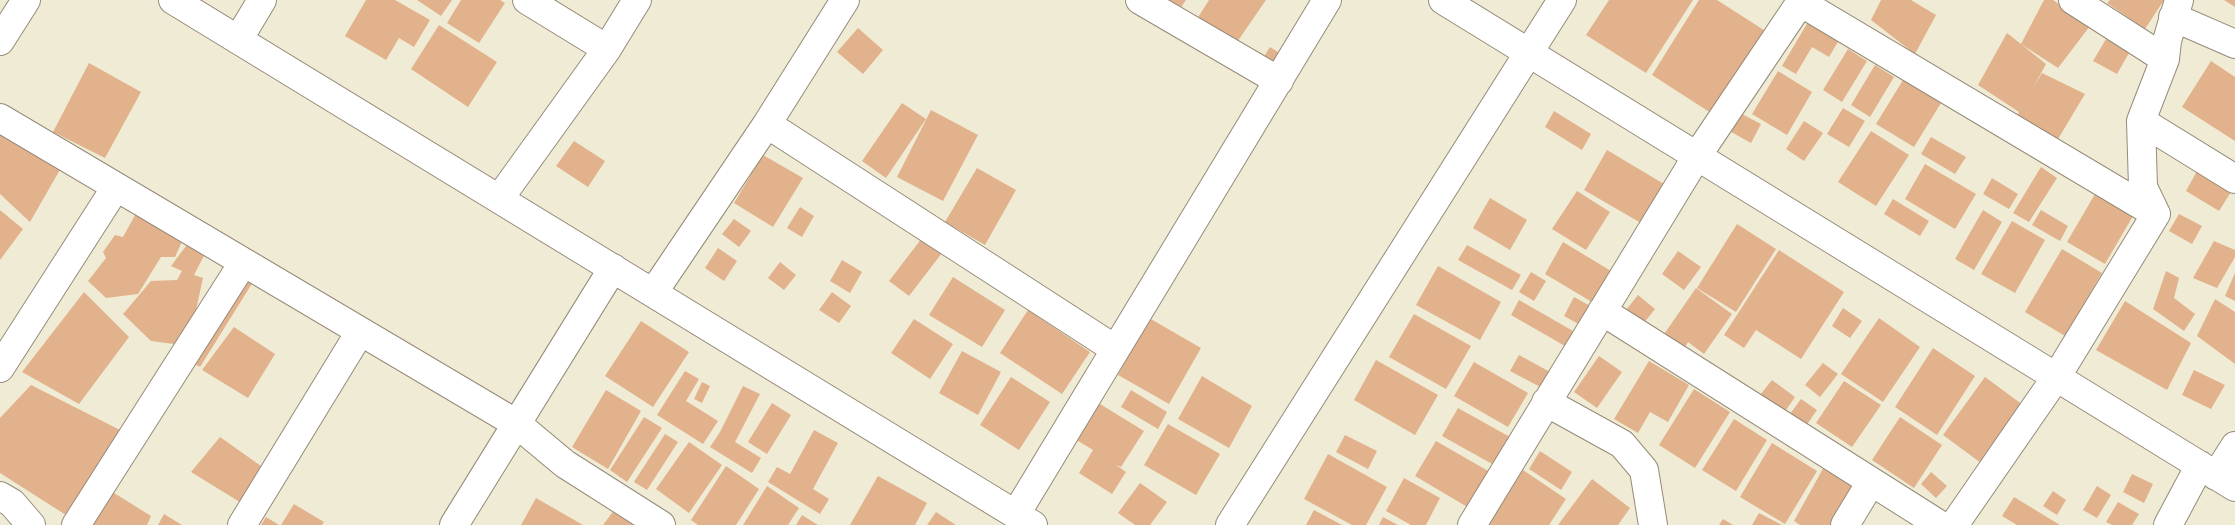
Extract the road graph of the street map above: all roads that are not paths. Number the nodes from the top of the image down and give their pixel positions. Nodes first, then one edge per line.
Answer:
1 (26, 0) edge
2 (173, 0) edge
3 (262, 0) edge
4 (527, 0) edge
5 (637, 0) edge
6 (845, 0) edge
7 (1140, 0) edge
8 (1327, 0) edge
9 (1443, 0) edge
10 (1562, 0) edge
11 (2073, 0) edge
12 (1801, 1) edge
13 (2176, 8) edge
14 (238, 40) junction
15 (0, 41) edge
16 (2235, 44) edge
17 (607, 49) junction
18 (1529, 52) junction
19 (2165, 59) junction
20 (1279, 81) junction
21 (0, 118) edge
22 (2141, 121) junction
23 (767, 124) junction
24 (1697, 156) junction
25 (2235, 179) edge
26 (116, 187) junction
27 (499, 199) junction
28 (2156, 214) junction
29 (243, 263) junction
30 (613, 268) junction
31 (653, 293) junction
32 (1602, 311) junction
33 (360, 332) junction
34 (1116, 349) junction
35 (0, 368) edge
36 (2057, 376) junction
37 (1546, 402) junction
38 (517, 424) junction
39 (2235, 446) edge
40 (2217, 476) edge
41 (1871, 482) junction
42 (0, 496) edge
43 (1024, 520) edge
44 (31, 525) edge
45 (76, 525) edge
46 (242, 525) edge
47 (454, 525) edge
48 (661, 525) edge
49 (1230, 525) edge
50 (1472, 525) edge
51 (1654, 525) edge
52 (1845, 525) edge
53 (1940, 525) edge
54 (1954, 525) edge
55 (2168, 525) edge

1 - 15 street
2 - 14 street
3 - 14 street
4 - 17 street
5 - 17 street
6 - 23 street
7 - 20 street
8 - 20 street
9 - 18 street
10 - 18 street
11 - 19 street
12 - 24 street
12 - 28 street
13 - 16 street
13 - 19 street
14 - 27 street
17 - 27 street
18 - 24 street
18 - 49 street
19 - 22 street
20 - 34 street
21 - 26 street
22 - 25 street
22 - 28 street
23 - 31 street
23 - 34 street
24 - 32 street
24 - 36 street
26 - 29 street
26 - 35 street
27 - 30 street
28 - 36 street
29 - 33 street
29 - 45 street
30 - 31 street
30 - 38 street
31 - 43 street
32 - 37 street
32 - 41 street
33 - 38 street
33 - 46 street
34 - 43 street
36 - 40 street
36 - 54 street
37 - 50 street
37 - 51 street
38 - 47 street
38 - 48 street
39 - 40 street
40 - 55 street
41 - 52 street
41 - 53 street
42 - 44 street

